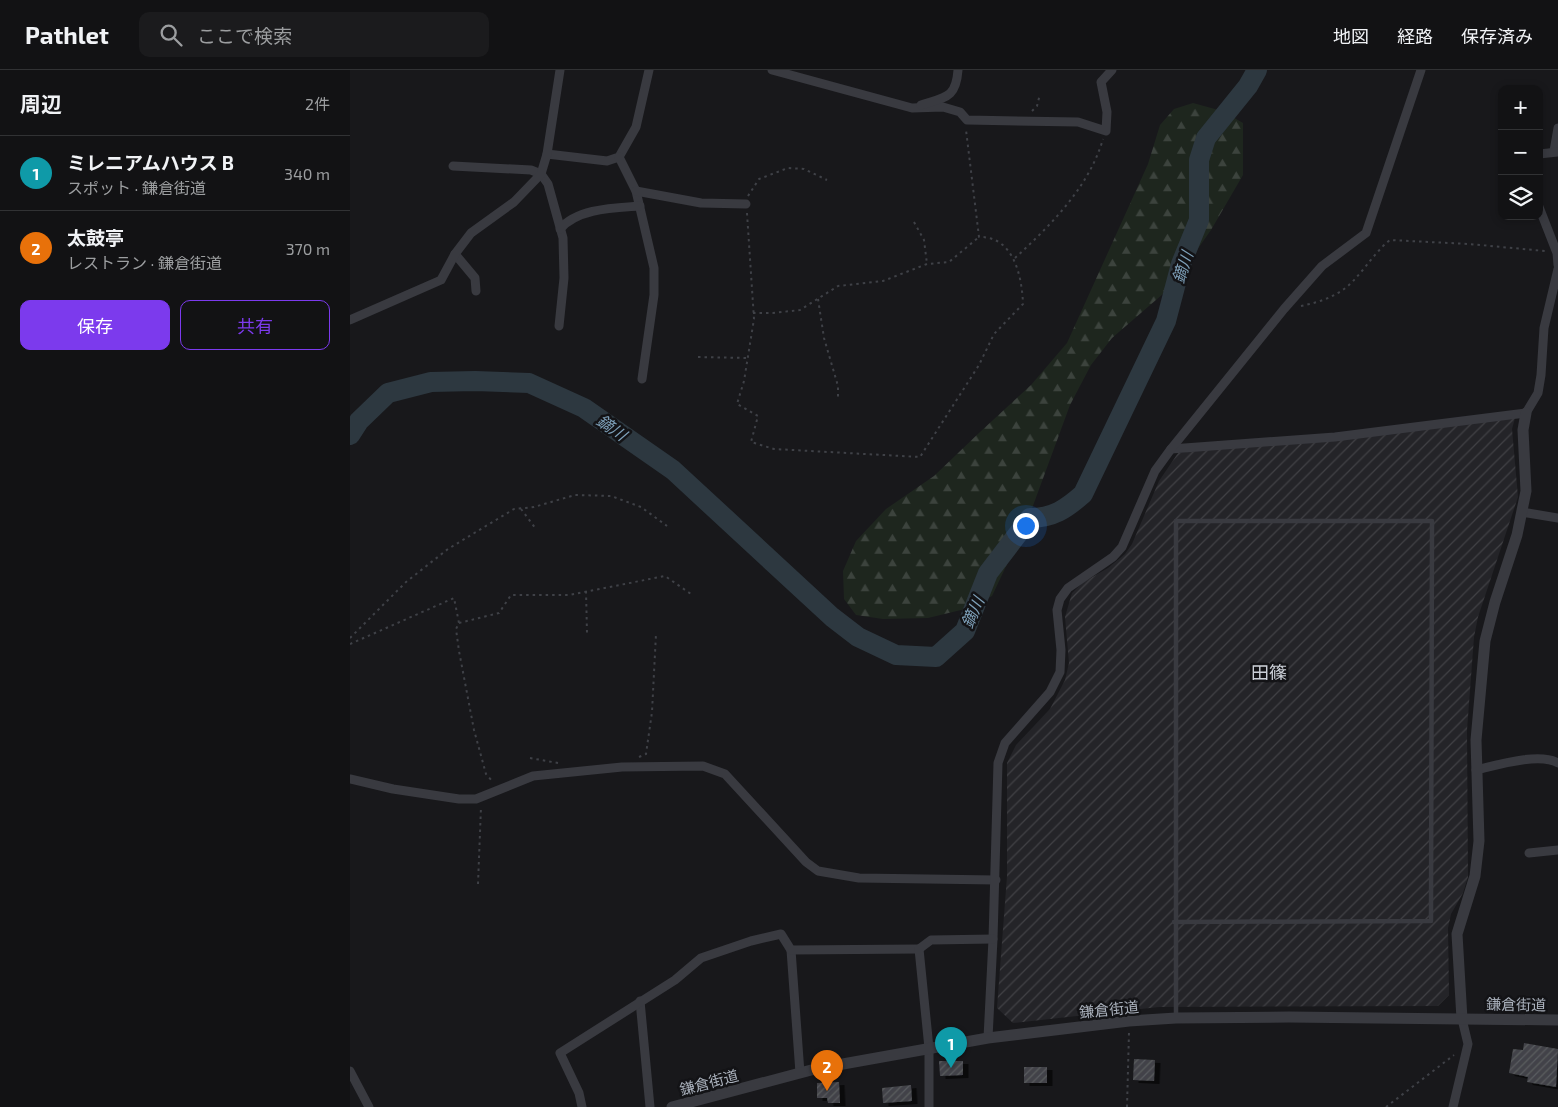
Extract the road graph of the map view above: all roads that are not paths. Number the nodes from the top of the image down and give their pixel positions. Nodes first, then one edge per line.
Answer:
1 (560, 70) edge
2 (649, 70) edge
3 (772, 70) edge
4 (958, 70) edge
5 (1112, 70) edge
6 (1420, 70) edge
7 (912, 108) junction
8 (1558, 128) edge
9 (1556, 151) edge
10 (1543, 153) edge
11 (547, 154) junction
12 (619, 157) junction
13 (452, 166) dead end
14 (541, 174) junction
15 (636, 191) junction
16 (746, 204) road end
17 (640, 206) junction
18 (1543, 217) edge
19 (560, 229) junction
20 (455, 254) junction
21 (1558, 265) edge
22 (1558, 274) edge
23 (476, 291) dead end
24 (350, 320) edge
25 (558, 326) dead end
26 (642, 379) dead end
27 (1526, 413) junction
28 (1171, 448) junction
29 (1522, 512) junction
30 (1558, 518) edge
31 (1558, 763) edge
32 (1476, 770) junction
33 (350, 779) edge
34 (1558, 850) edge
35 (1529, 853) dead end
36 (996, 880) junction
37 (1174, 922) junction
38 (994, 939) junction
39 (919, 949) junction
40 (791, 950) junction
41 (640, 1001) junction
42 (1176, 1018) junction
43 (1462, 1018) junction
44 (1558, 1020) edge
45 (988, 1038) junction
46 (929, 1048) junction
47 (350, 1071) edge
48 (800, 1073) junction
49 (707, 1102) edge
50 (369, 1107) edge
51 (582, 1107) edge
52 (650, 1107) edge
53 (672, 1107) edge
54 (929, 1107) edge
55 (1453, 1107) edge

1 - 11 street
2 - 12 street
3 - 7 street
4 - 7 street
5 - 7 street
6 - 28 street
8 - 9 street
9 - 10 street
11 - 12 street
11 - 14 street
12 - 15 street
13 - 14 street
14 - 19 street
14 - 20 street
15 - 16 street
15 - 17 street
17 - 19 street
17 - 26 street
18 - 21 street
19 - 25 street
20 - 23 street
20 - 24 street
22 - 27 street
27 - 28 street
27 - 29 street
28 - 36 street
29 - 30 street
29 - 32 street
31 - 32 street
32 - 43 street
33 - 36 street
34 - 35 street
36 - 38 street
37 - 37 lane
37 - 42 lane
38 - 39 street
38 - 45 street
39 - 40 street
39 - 46 street
40 - 41 street
40 - 48 street
41 - 51 street
41 - 52 street
42 - 43 street, 鎌倉街道
42 - 45 street, 鎌倉街道
43 - 44 street, 鎌倉街道
43 - 55 street
45 - 46 street, 鎌倉街道
46 - 48 street, 鎌倉街道
46 - 54 street
47 - 50 street
48 - 49 street, 鎌倉街道
49 - 53 street, 鎌倉街道

